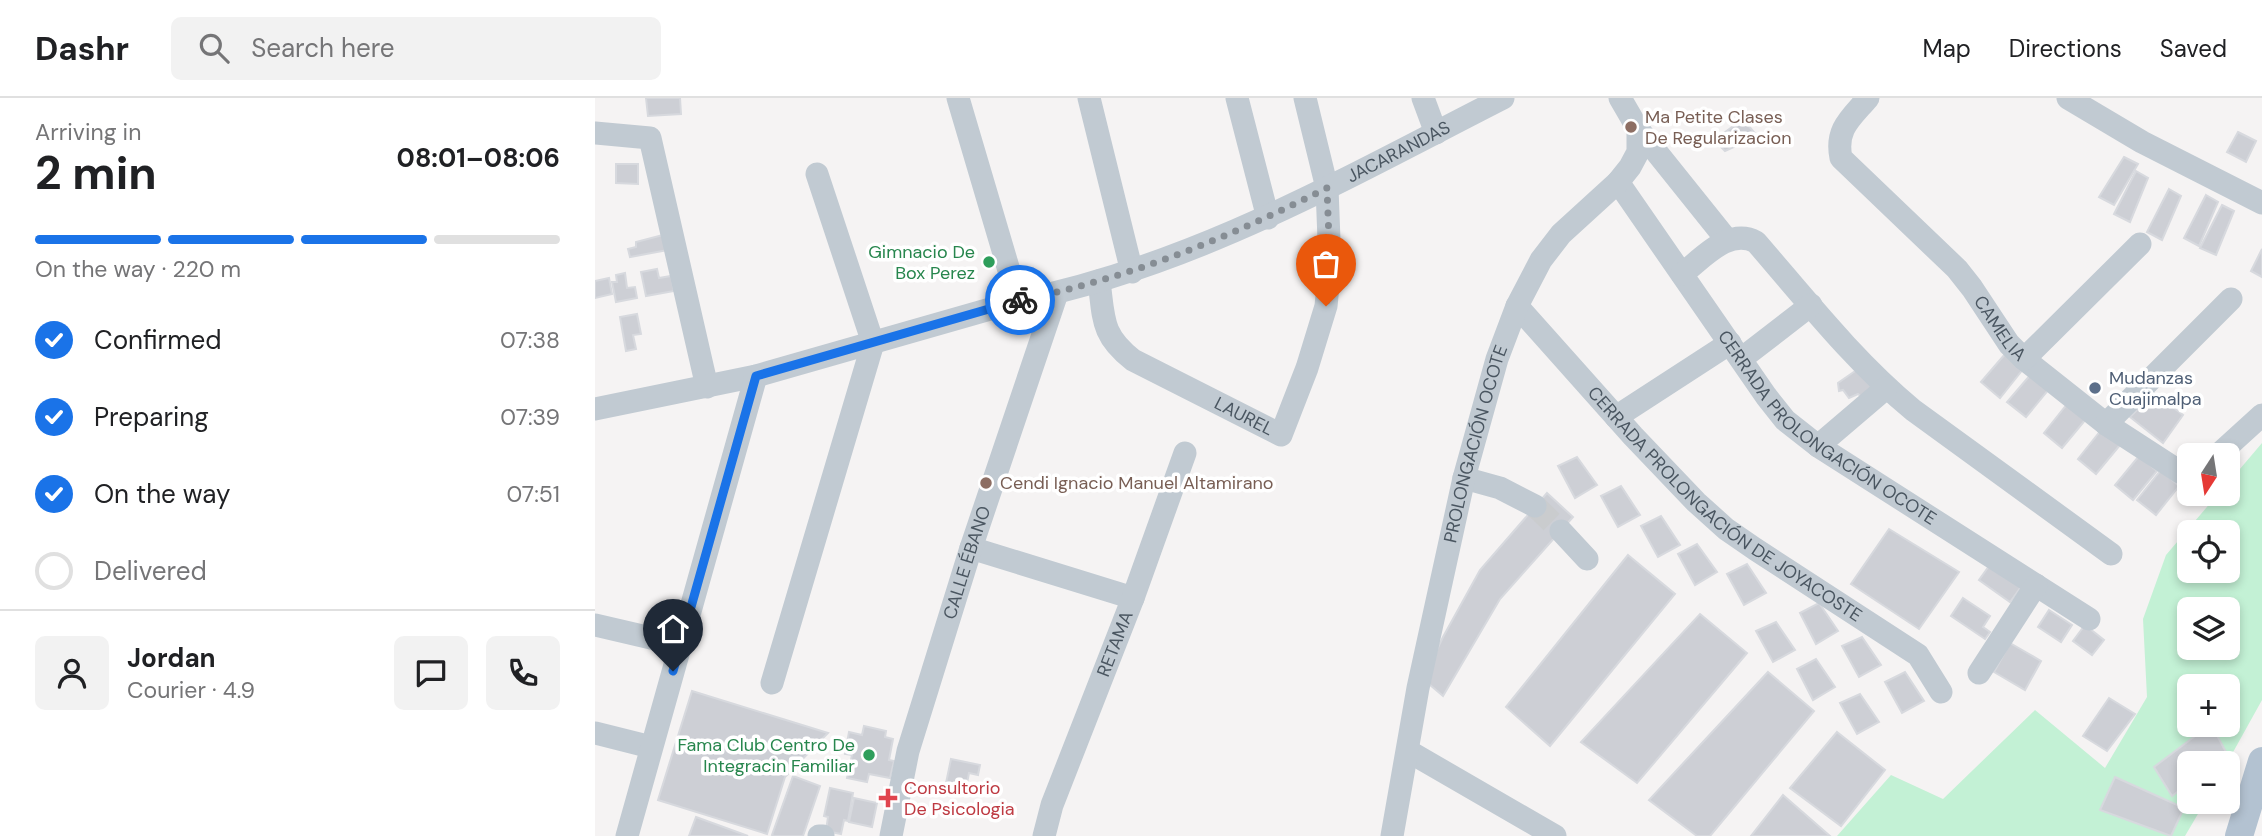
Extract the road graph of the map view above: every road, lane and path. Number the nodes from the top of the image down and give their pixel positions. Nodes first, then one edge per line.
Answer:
1 (958, 98) edge
2 (1089, 98) edge
3 (1237, 98) edge
4 (1305, 98) edge
5 (1423, 98) edge
6 (1503, 98) edge
7 (1620, 98) edge
8 (1868, 98) edge
9 (2068, 98) edge
10 (1638, 129) junction
11 (1436, 132) junction
12 (595, 133) edge
13 (817, 174) dead end
14 (1618, 182) junction
15 (1327, 188) junction
16 (2262, 203) edge
17 (1268, 218) junction
18 (1737, 239) junction
19 (2140, 244) dead end
20 (1132, 272) junction
21 (1682, 274) junction
22 (1099, 281) junction
23 (1057, 293) junction
24 (2231, 299) dead end
25 (1018, 301) junction
26 (1811, 305) junction
27 (1517, 306) junction
28 (873, 344) junction
29 (1735, 351) junction
30 (2024, 359) junction
31 (756, 376) junction
32 (707, 387) junction
33 (1886, 387) junction
34 (595, 409) edge
35 (2262, 415) edge
36 (1616, 417) junction
37 (2106, 424) junction
38 (2231, 443) edge
39 (1818, 446) junction
40 (1185, 453) dead end
41 (2177, 470) edge
42 (1464, 478) junction
43 (1535, 506) tunnel mouth
44 (1561, 531) tunnel mouth
45 (971, 548) junction
46 (2111, 554) dead end
47 (1587, 559) dead end
48 (2036, 585) junction
49 (1133, 598) junction
50 (2089, 619) dead end
51 (595, 625) edge
52 (681, 645) junction
53 (1979, 673) dead end
54 (772, 683) dead end
55 (1941, 692) dead end
56 (595, 733) edge
57 (651, 747) junction
58 (1408, 751) junction
59 (2262, 761) edge
60 (627, 836) edge
61 (891, 836) edge
62 (1044, 836) edge
63 (1392, 836) edge
64 (1555, 836) edge
65 (2239, 836) edge

1 - 25 street
2 - 20 street
3 - 17 street
4 - 15 street
5 - 11 street
6 - 11 street, JACARANDAS
7 - 10 street
8 - 30 street, CAMELIA
9 - 16 street
10 - 14 street, PROLONGACIÓN OCOTE
10 - 18 street
11 - 15 street, JACARANDAS
12 - 32 street
13 - 28 street
14 - 21 street, CERRADA PROLONGACIÓN OCOTE
14 - 27 street, PROLONGACIÓN OCOTE
15 - 17 street, JACARANDAS
15 - 22 street, LAUREL
17 - 20 street, JACARANDAS
18 - 21 street
18 - 26 street
19 - 30 street
20 - 22 street, JACARANDAS
21 - 29 street, CERRADA PROLONGACIÓN OCOTE
22 - 23 street, JACARANDAS
23 - 25 street, JACARANDAS
23 - 45 street, CALLE ÉBANO
24 - 37 street
25 - 28 street, JACARANDAS
26 - 29 street
26 - 33 street
27 - 36 street, CERRADA PROLONGACIÓN DE JOYACOSTE
27 - 42 street, PROLONGACIÓN OCOTE
28 - 31 street, JACARANDAS
28 - 54 street
29 - 36 street
29 - 39 street, CERRADA PROLONGACIÓN OCOTE
30 - 37 street, CAMELIA
31 - 32 street, JACARANDAS
31 - 52 street
32 - 34 street, JACARANDAS
33 - 39 street
33 - 46 street
35 - 38 street
36 - 55 street, CERRADA PROLONGACIÓN DE JOYACOSTE
37 - 41 street, CAMELIA
39 - 48 street, CERRADA PROLONGACIÓN OCOTE
40 - 49 street, RETAMA
42 - 43 street
42 - 58 street, PROLONGACIÓN OCOTE
44 - 47 street
45 - 49 street
45 - 61 street, CALLE ÉBANO
48 - 50 street, CERRADA PROLONGACIÓN OCOTE
48 - 53 street
49 - 62 street, RETAMA
51 - 52 street
52 - 57 street
56 - 57 street
57 - 60 street
58 - 63 street, PROLONGACIÓN OCOTE
58 - 64 street
59 - 65 main road

